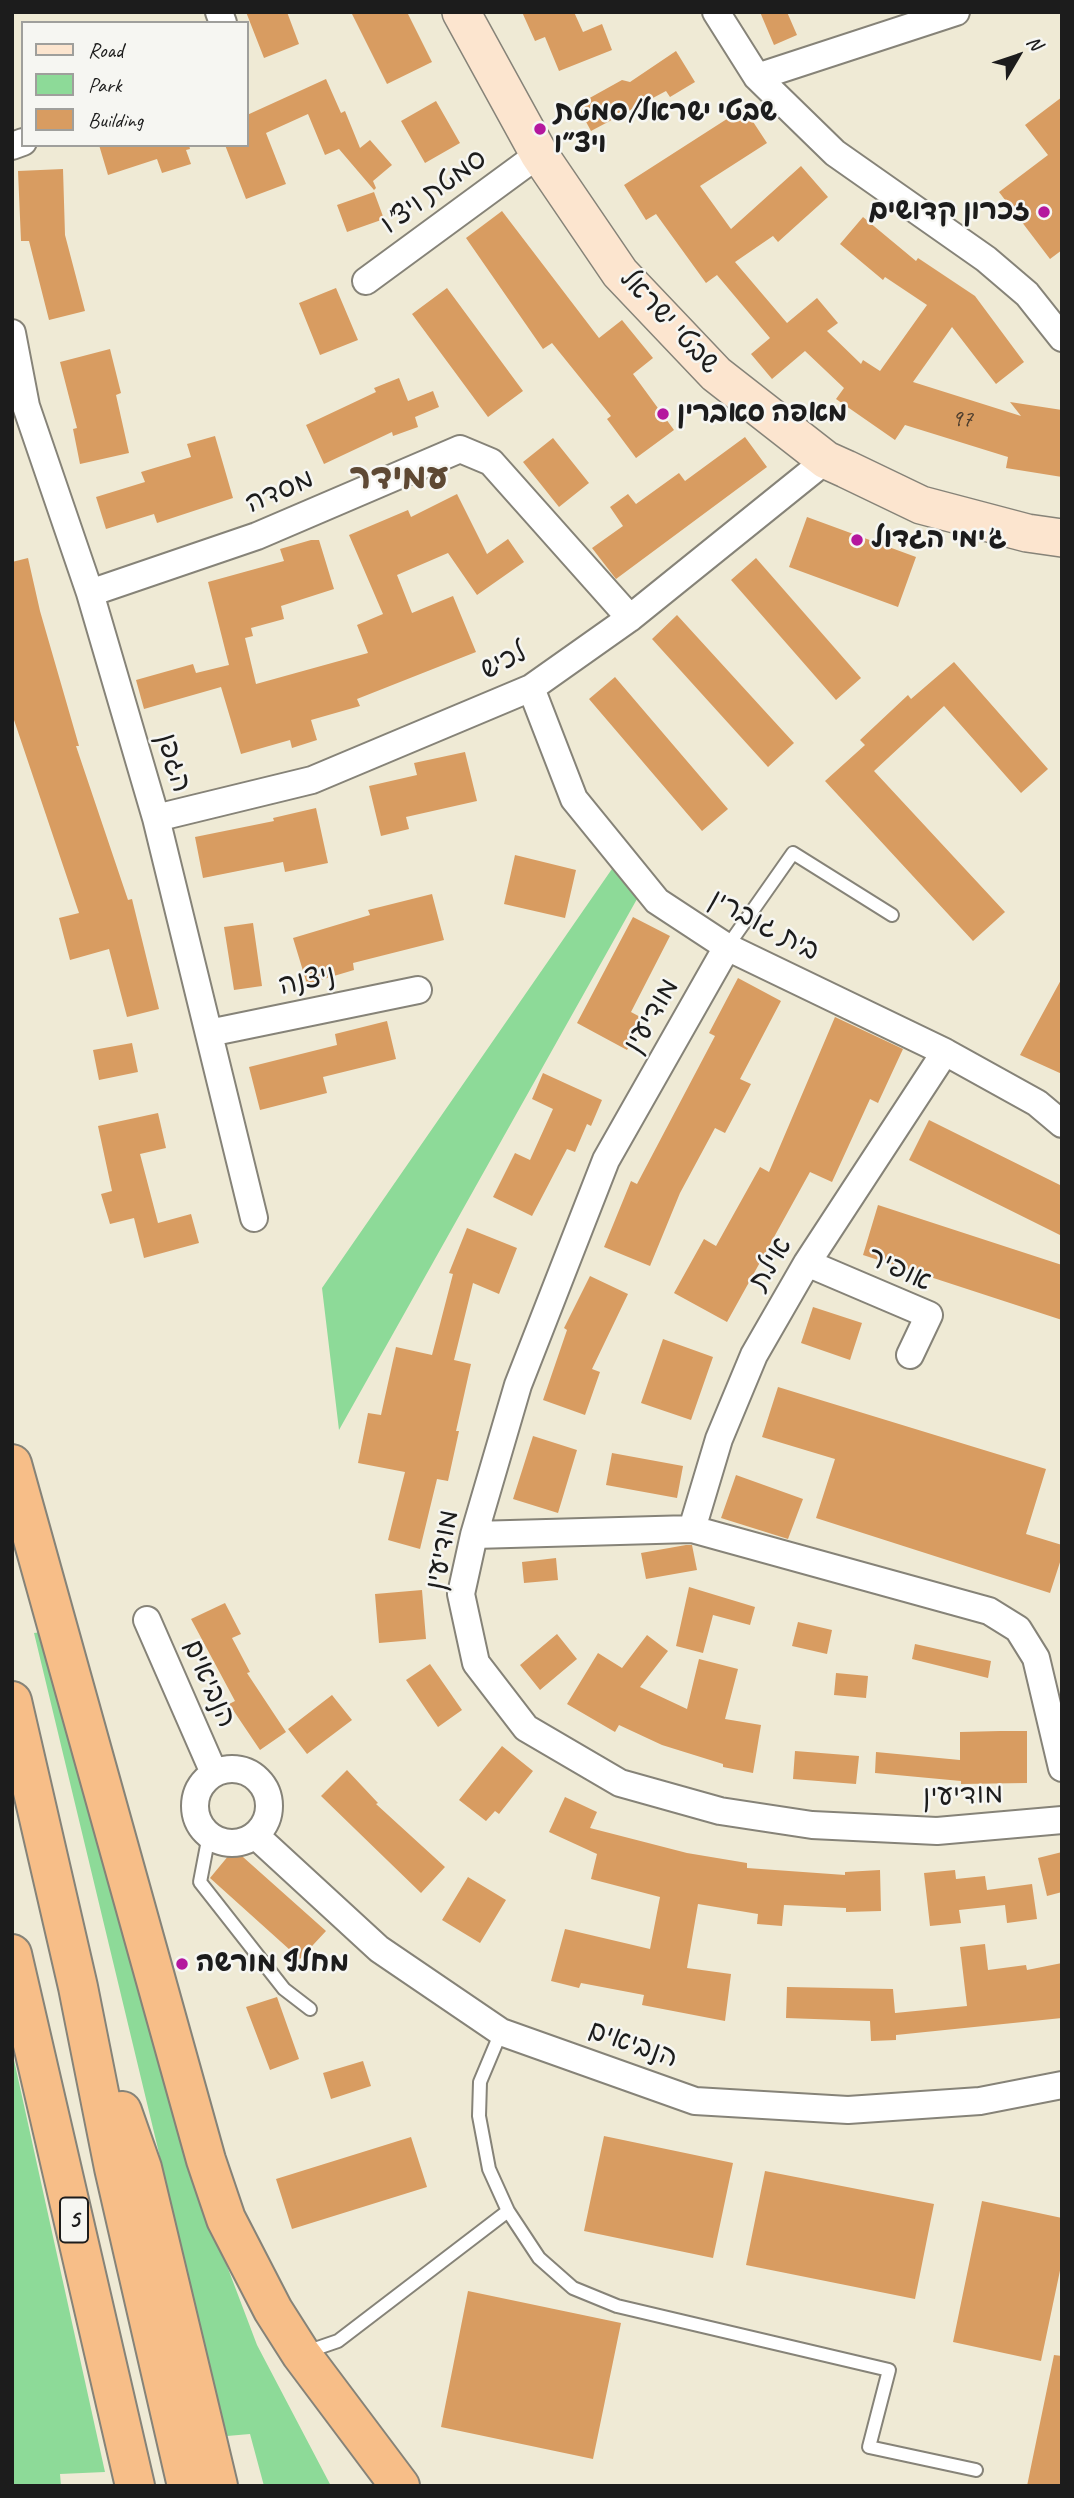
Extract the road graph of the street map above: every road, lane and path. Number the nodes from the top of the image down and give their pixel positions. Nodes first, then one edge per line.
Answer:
1 (461, 12) edge
2 (716, 12) edge
3 (956, 12) edge
4 (757, 77) junction
5 (539, 154) junction
6 (366, 281) dead end
7 (12, 333) edge
8 (1062, 338) edge
9 (826, 460) junction
10 (1062, 538) edge
11 (90, 593) junction
12 (630, 618) junction
13 (531, 688) junction
14 (156, 818) junction
15 (892, 915) dead end
16 (727, 947) junction
17 (418, 990) dead end
18 (209, 1033) junction
19 (945, 1052) junction
20 (1062, 1124) edge
21 (254, 1218) dead end
22 (807, 1263) junction
23 (910, 1354) dead end
24 (12, 1464) edge
25 (692, 1529) junction
26 (474, 1535) junction
27 (147, 1620) dead end
28 (12, 1701) edge
29 (1062, 1768) edge
30 (214, 1773) junction
31 (1062, 1820) edge
32 (209, 1835) junction
33 (255, 1835) junction
34 (12, 1954) edge
35 (78, 1987) junction
36 (310, 2009) dead end
37 (501, 2032) junction
38 (1062, 2085) edge
39 (508, 2211) junction
40 (301, 2354) junction
41 (975, 2470) dead end
42 (135, 2486) edge
43 (187, 2486) edge
44 (218, 2486) edge
45 (400, 2486) edge

1 - 5 street, שבטי ישראל
2 - 4 street
3 - 4 street
4 - 8 street
5 - 6 street, סמטת ויצ"ו
5 - 9 street, שבטי ישראל
7 - 11 street, הגפן
9 - 10 street, שבטי ישראל
9 - 12 street, לכיש
11 - 12 street, מסדה
11 - 14 street, הגפן
12 - 13 street, לכיש
13 - 14 street, לכיש
13 - 16 street, בית גוברין
14 - 18 street, הגפן
15 - 16 lane
16 - 19 street, בית גוברין
16 - 26 street, מודיעין
17 - 18 street, ניצנה
18 - 21 street, הגפן
19 - 20 street, בית גוברין
19 - 22 street, אילת
22 - 23 street, אופיר
22 - 25 street, אילת
24 - 40 highway
25 - 26 street
25 - 29 street
26 - 31 street, מודיעין
27 - 30 street, הנביאים
28 - 35 highway, 5
30 - 32 street
30 - 33 street
32 - 33 street
32 - 36 lane
33 - 37 street, הנביאים
34 - 42 highway, 5
35 - 43 highway, 5
35 - 44 highway
37 - 38 street, הנביאים
37 - 39 lane
39 - 40 lane
39 - 41 lane
40 - 45 highway

